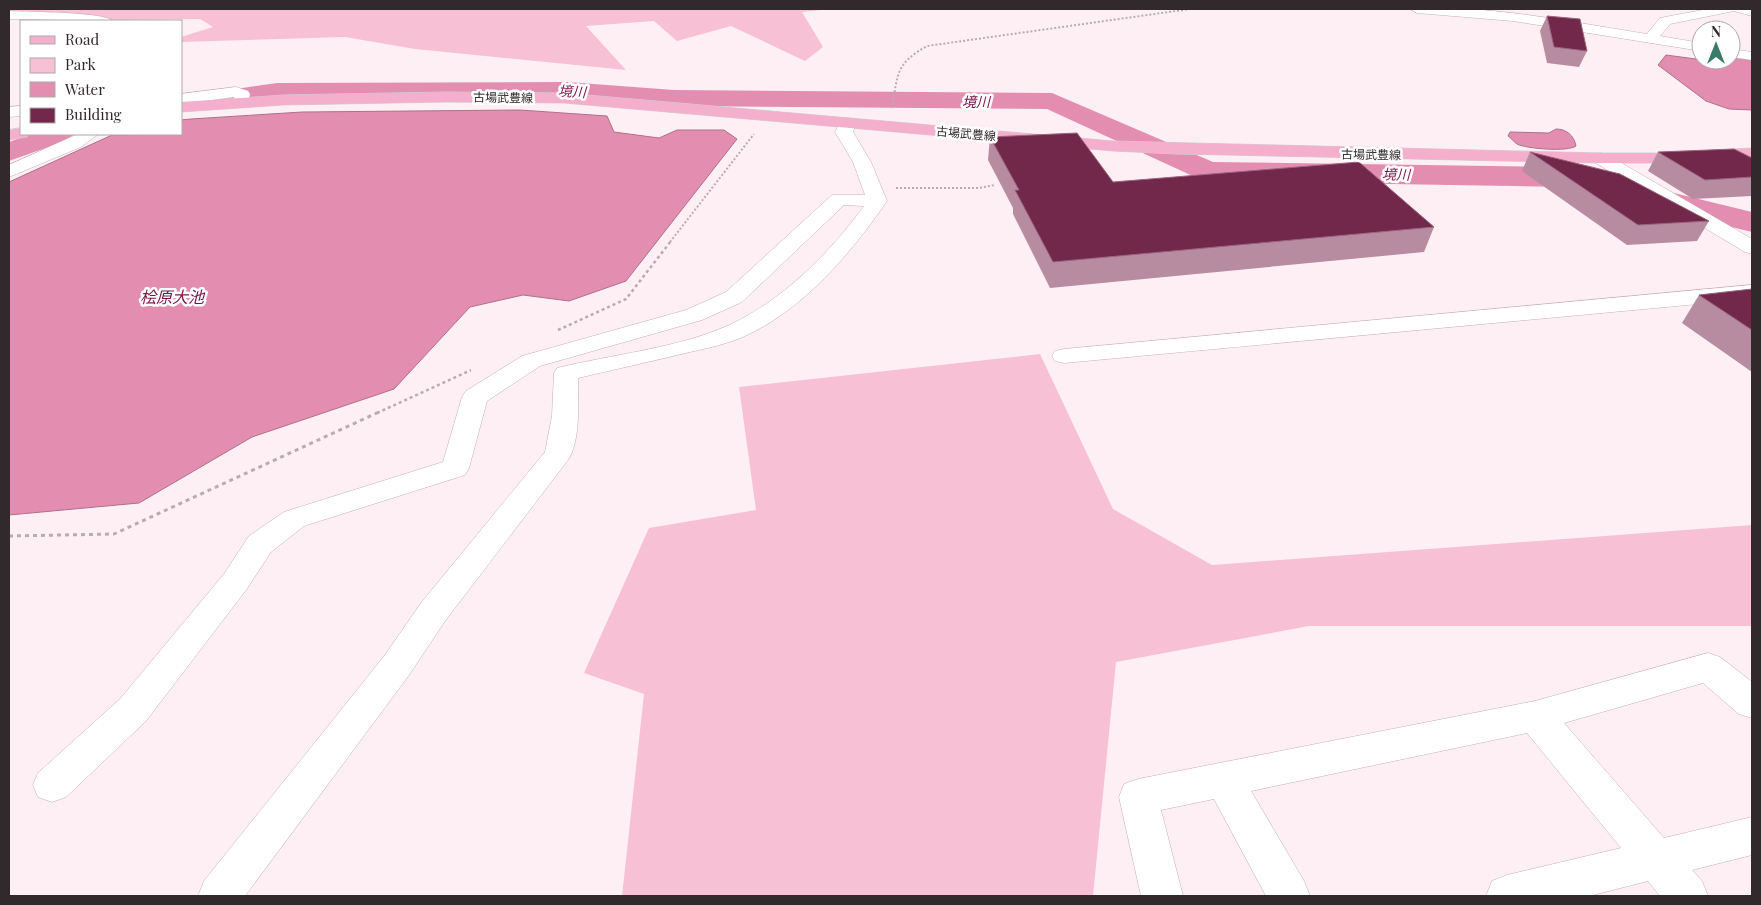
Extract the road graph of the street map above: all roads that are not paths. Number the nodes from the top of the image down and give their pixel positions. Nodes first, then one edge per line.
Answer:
1 (1417, 9) edge
2 (1492, 9) edge
3 (1728, 9) edge
4 (1739, 9) edge
5 (1562, 12) dead end
6 (1752, 12) edge
7 (9, 15) edge
8 (1513, 18) junction
9 (98, 20) edge
10 (1539, 21) junction
11 (1651, 38) junction
12 (1691, 45) edge
13 (182, 98) edge
14 (241, 102) junction
15 (182, 107) edge
16 (848, 123) junction
17 (87, 135) edge
18 (1752, 153) edge
19 (1600, 158) junction
20 (9, 172) edge
21 (875, 195) junction
22 (1752, 248) edge
23 (1752, 292) edge
24 (1064, 356) dead end
25 (1752, 703) edge
26 (1535, 716) junction
27 (1224, 780) junction
28 (52, 785) dead end
29 (1752, 836) edge
30 (1656, 859) junction
31 (220, 896) edge
32 (1162, 896) edge
33 (1289, 896) edge
34 (1508, 896) edge
35 (1687, 896) edge

1 - 8 street
2 - 8 street
3 - 11 street
4 - 6 street
5 - 10 street
7 - 9 street
8 - 10 street
10 - 11 street
11 - 12 street
13 - 14 street
14 - 15 main road, 古場武豊線
14 - 16 main road, 古場武豊線
16 - 19 main road, 古場武豊線
16 - 21 street
17 - 20 street
18 - 19 main road, 古場武豊線
19 - 22 street
21 - 28 street
21 - 31 street
23 - 24 street
25 - 26 street
26 - 27 street
26 - 30 street
27 - 32 street
27 - 33 street
29 - 30 street
30 - 34 street
30 - 35 street

